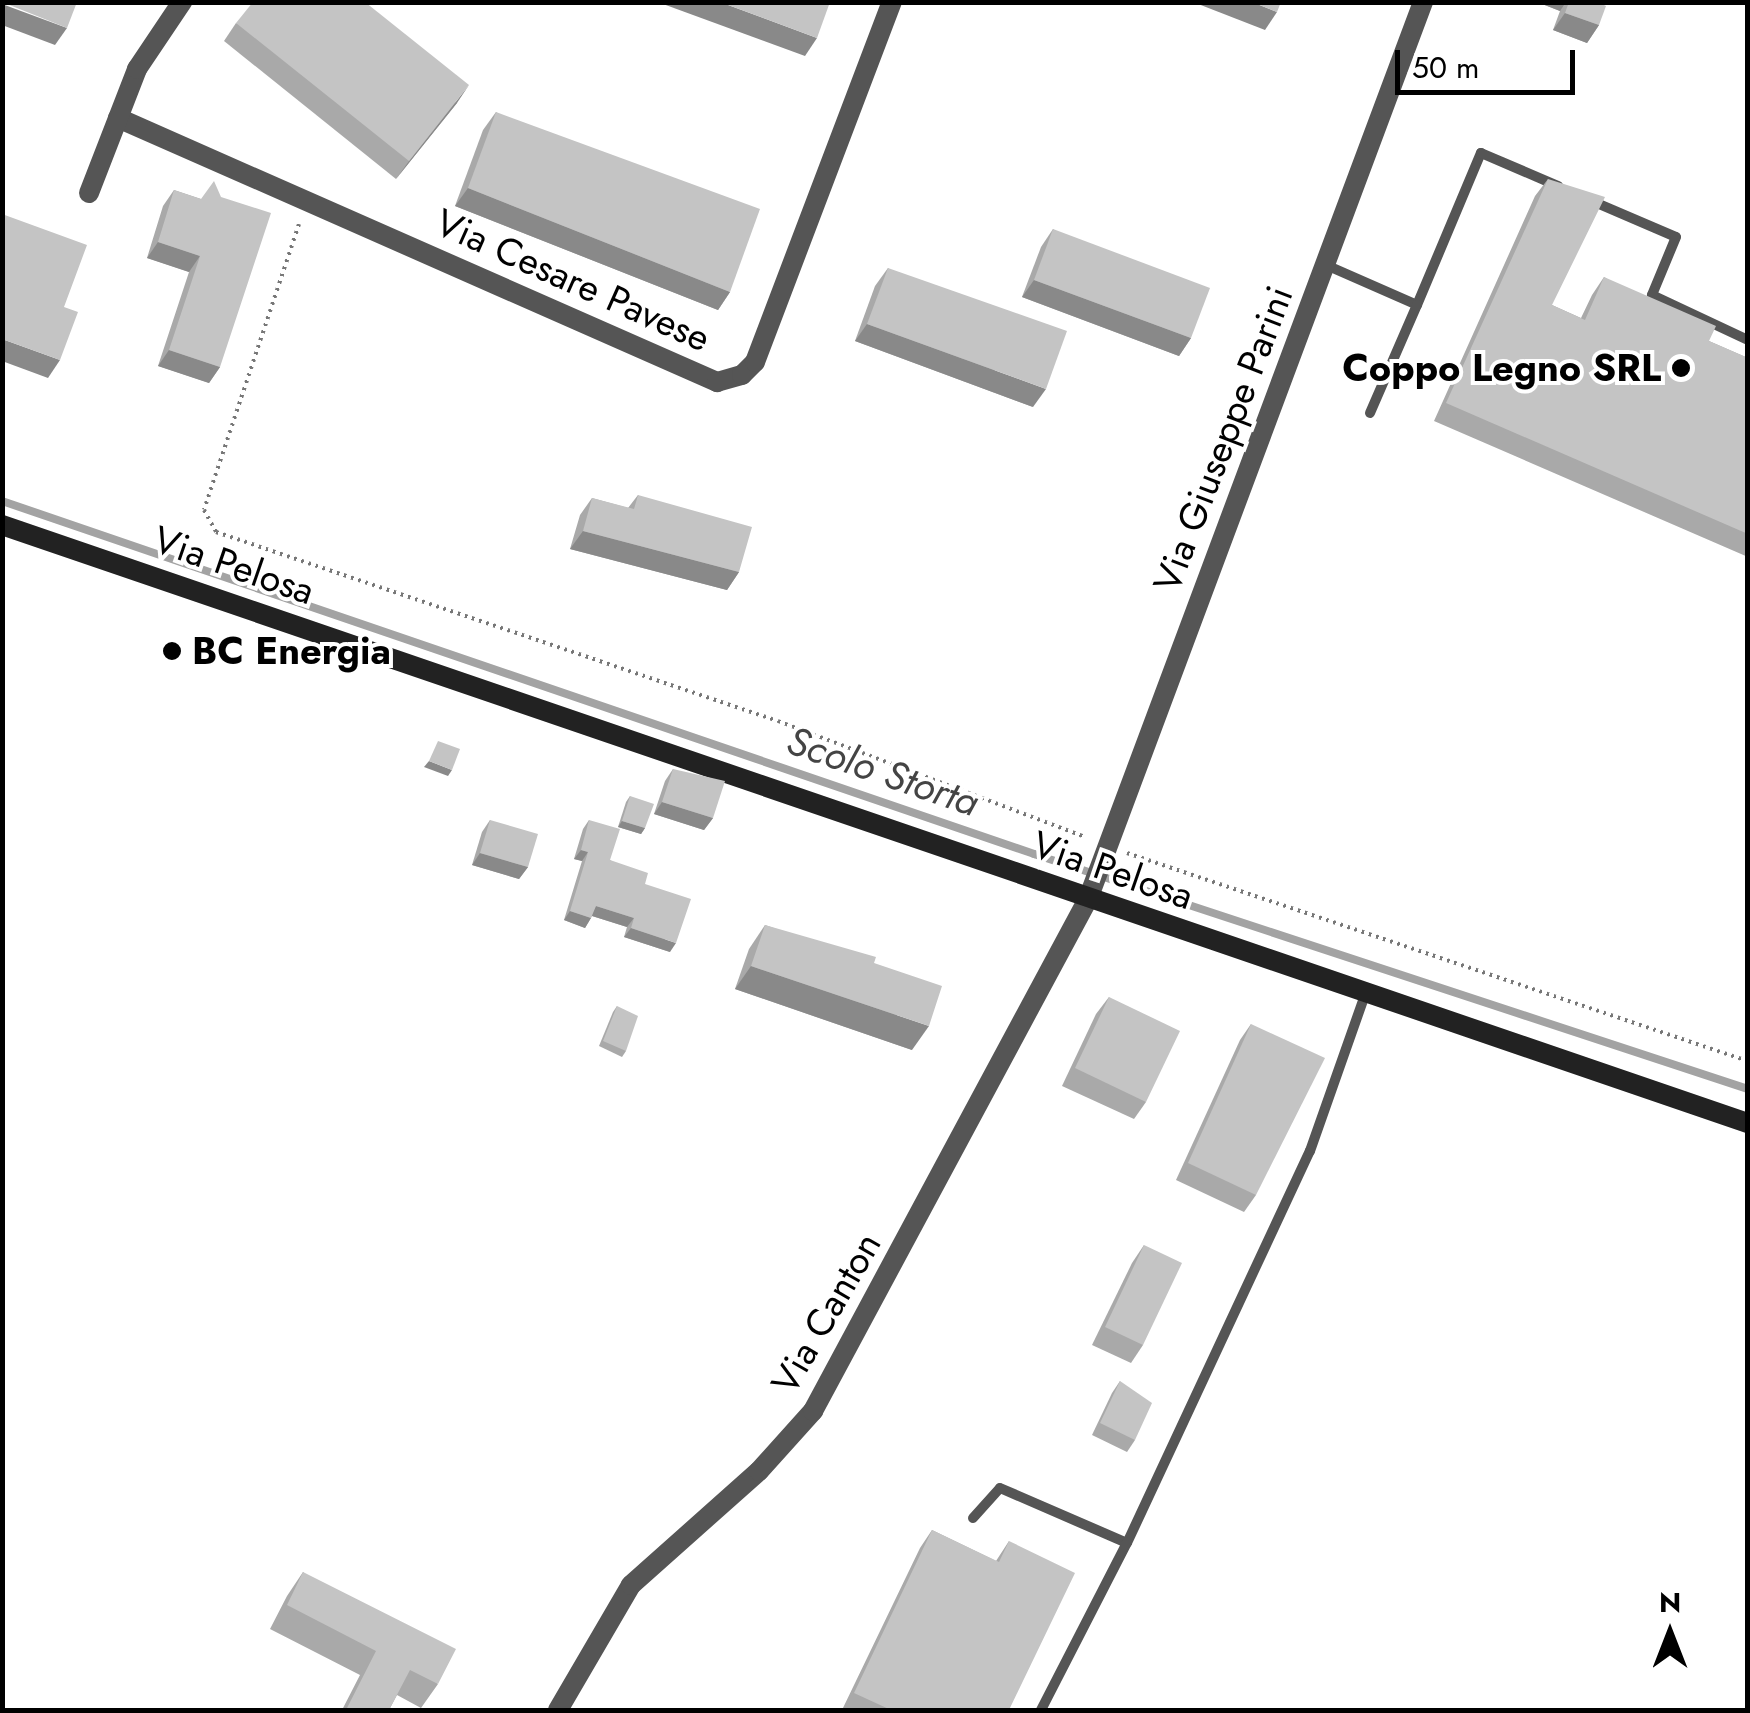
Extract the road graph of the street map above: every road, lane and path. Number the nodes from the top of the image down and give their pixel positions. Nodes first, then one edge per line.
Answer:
1 (182, 2) edge
2 (892, 2) edge
3 (1423, 2) edge
4 (118, 118) junction
5 (89, 192) dead end
6 (307, 200) junction
7 (1326, 265) junction
8 (1417, 305) junction
9 (1748, 340) edge
10 (1370, 412) dead end
11 (2, 525) edge
12 (1105, 854) junction
13 (1090, 894) junction
14 (1365, 995) junction
15 (1748, 1061) edge
16 (1748, 1123) edge
17 (973, 1518) dead end
18 (1127, 1543) junction
19 (558, 1710) edge
20 (1041, 1710) edge

1 - 4 street
2 - 6 street, Via Cesare Pavese
3 - 7 street, Via Giuseppe Parini
4 - 5 street
4 - 6 street, Via Cesare Pavese
6 - 12 path
7 - 8 lane
7 - 12 street, Via Giuseppe Parini
8 - 9 lane
8 - 10 lane
11 - 13 main road, Via Pelosa
12 - 13 street, Via Giuseppe Parini
12 - 15 path
13 - 14 main road, Via Pelosa
13 - 19 street, Via Canton
14 - 16 main road, Via Pelosa
14 - 18 lane
17 - 18 lane
18 - 20 lane

